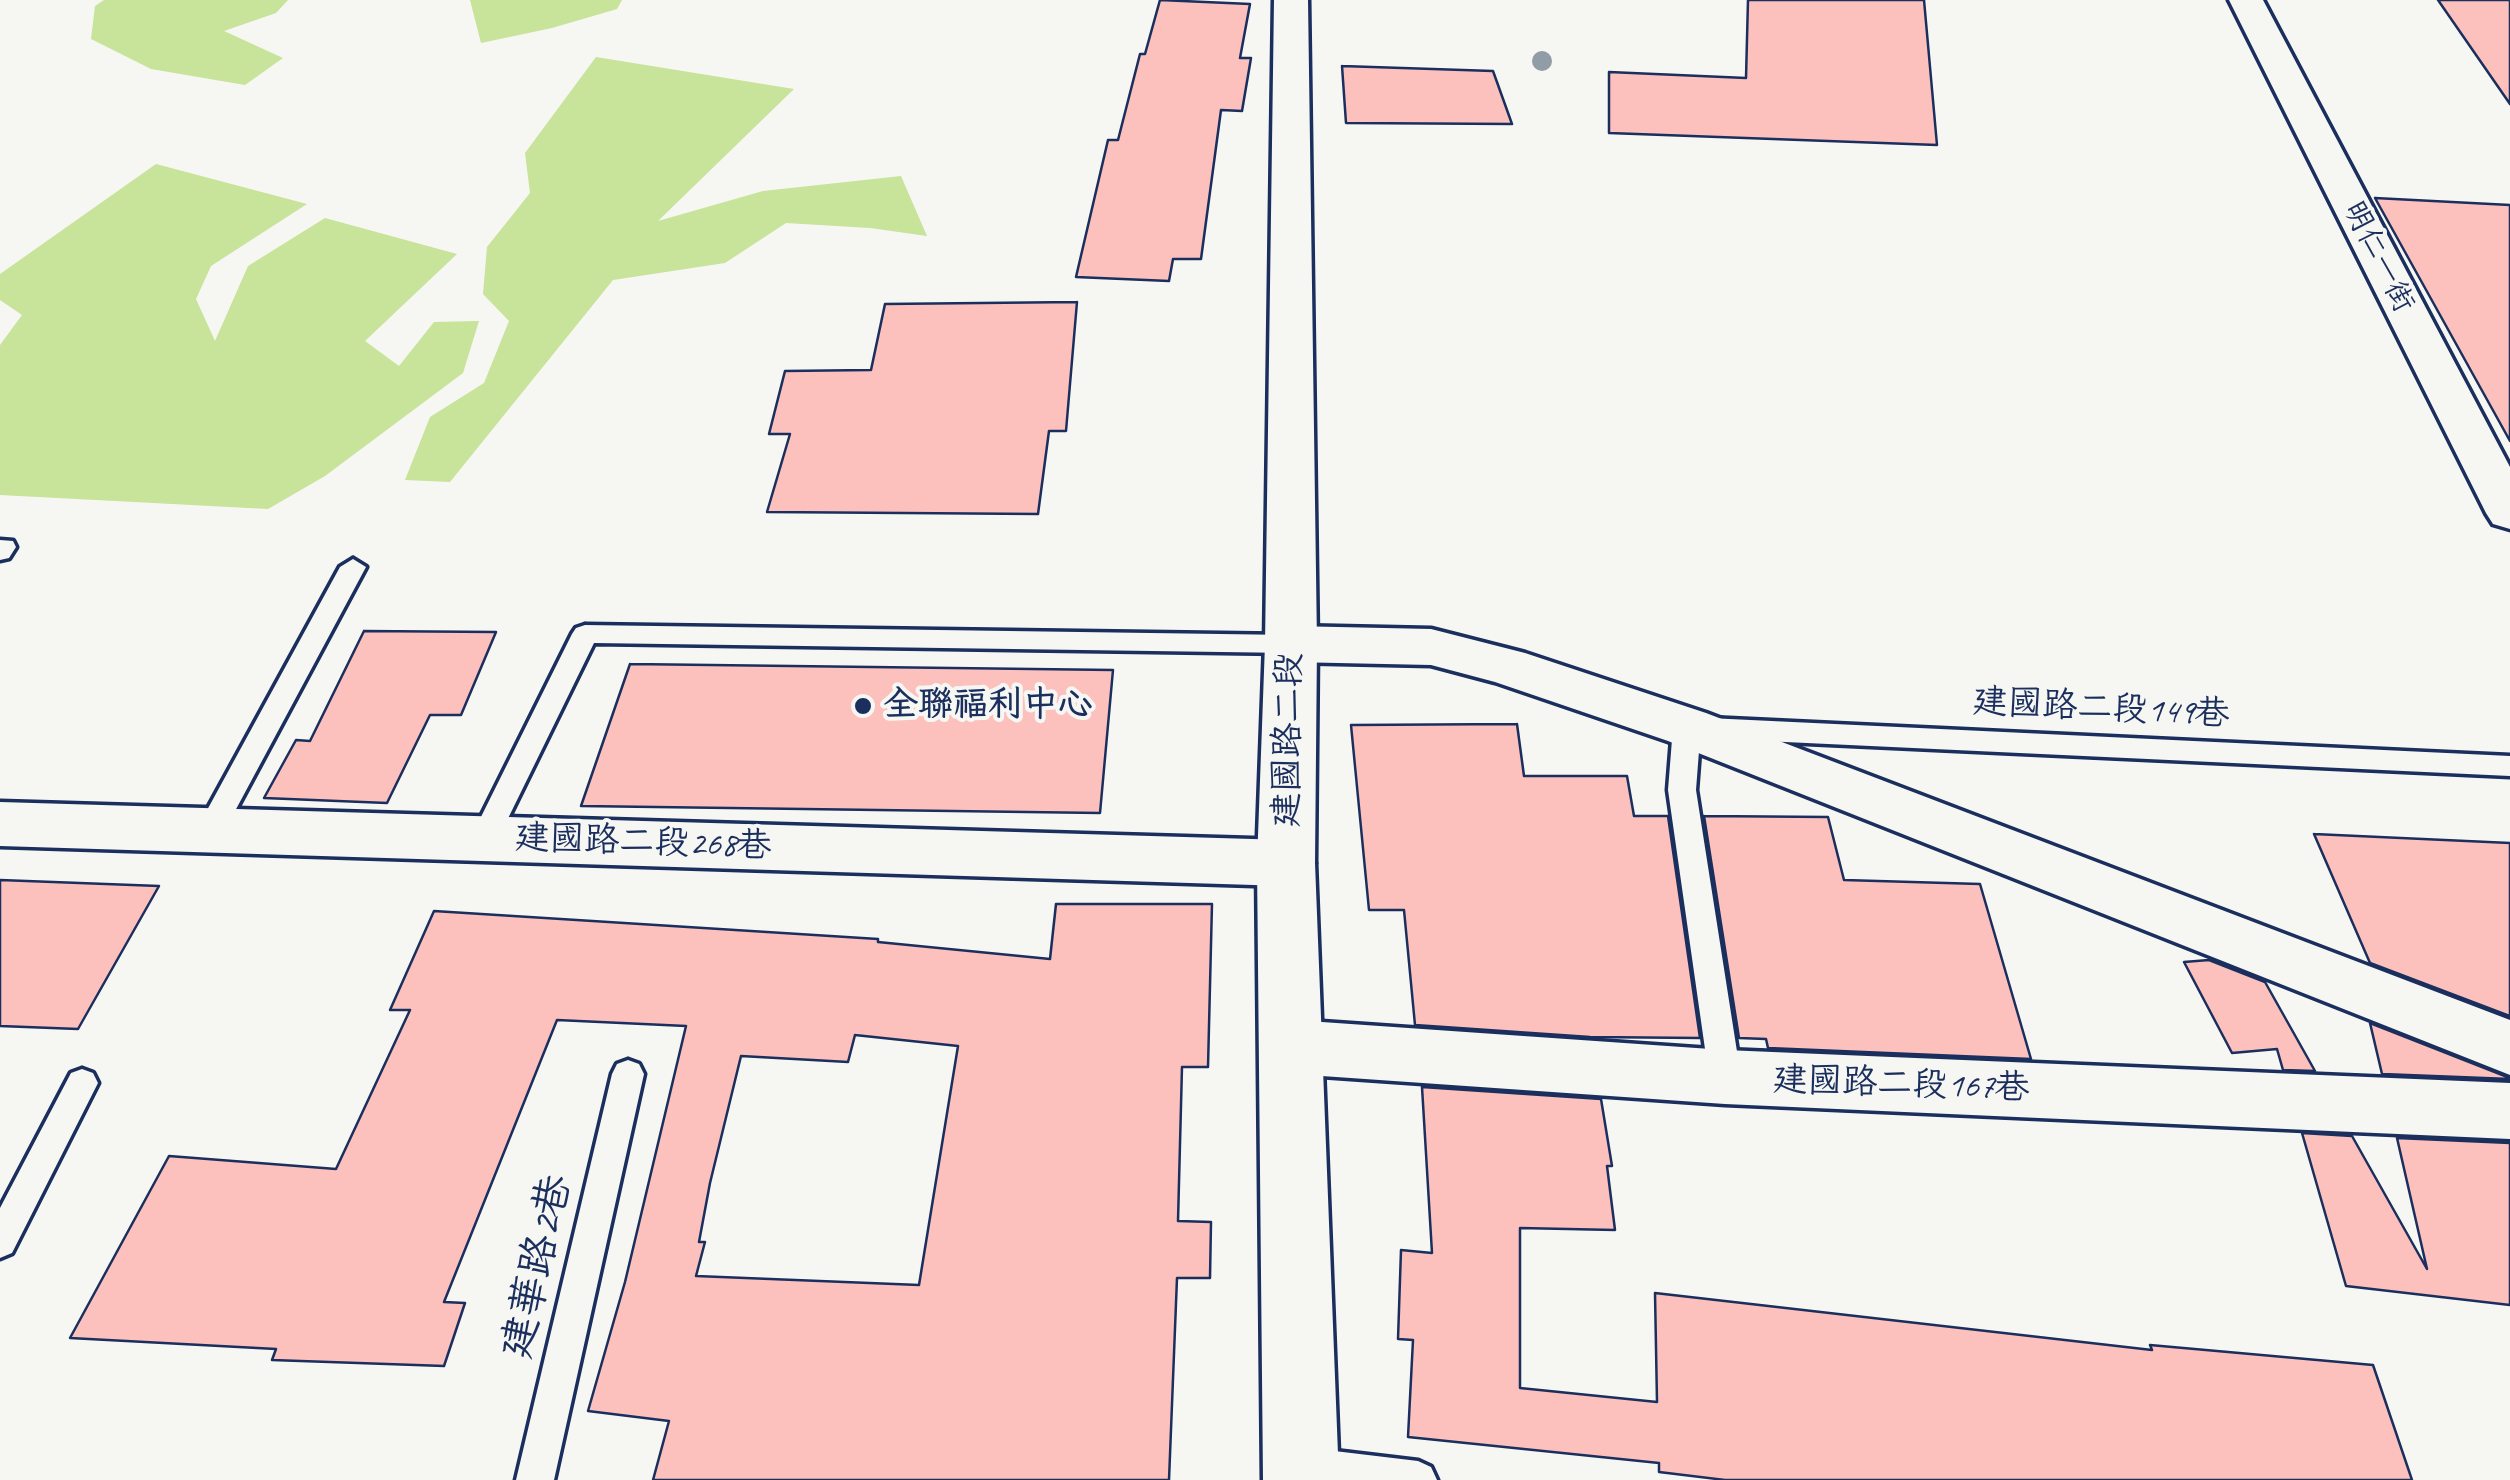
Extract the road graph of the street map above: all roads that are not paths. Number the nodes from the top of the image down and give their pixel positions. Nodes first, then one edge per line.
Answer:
1 (1291, 0) edge
2 (2246, 0) edge
3 (2510, 514) edge
4 (353, 567) dead end
5 (1291, 644) junction
6 (1688, 727) junction
7 (2510, 766) edge
8 (0, 824) edge
9 (210, 830) junction
10 (484, 838) junction
11 (1286, 863) junction
12 (1293, 1047) junction
13 (2510, 1048) edge
14 (628, 1074) dead end
15 (1725, 1077) junction
16 (82, 1083) dead end
17 (2510, 1110) edge
18 (0, 1242) edge
19 (1301, 1473) edge
20 (535, 1480) edge
21 (1418, 1480) edge

1 - 5 street, 建國路二段
2 - 3 street, 明仁一街
4 - 9 lane
5 - 6 street
5 - 10 lane
5 - 11 street, 建國路二段
6 - 7 lane, 建國路二段149巷
6 - 13 street
6 - 15 lane
8 - 9 street, 建國路二段268巷
9 - 10 street, 建國路二段268巷
10 - 11 street, 建國路二段268巷
11 - 12 street, 建國路二段
12 - 15 street, 建國路二段167巷
12 - 19 street, 建國路二段
14 - 20 lane, 建華路2巷
15 - 17 street, 建國路二段167巷
16 - 18 lane
19 - 21 lane

